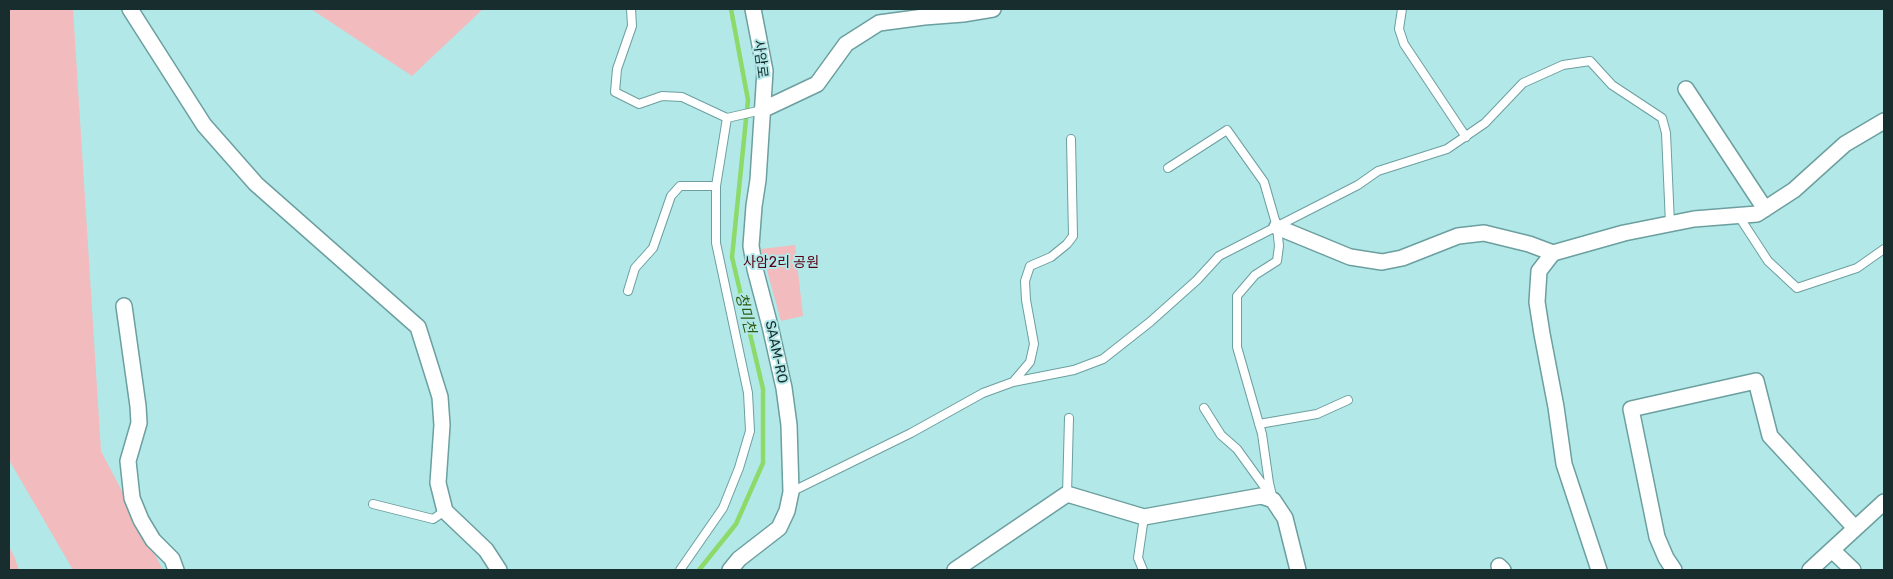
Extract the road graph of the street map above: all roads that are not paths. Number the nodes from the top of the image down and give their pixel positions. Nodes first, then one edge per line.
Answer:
1 (130, 9) edge
2 (631, 9) edge
3 (753, 9) edge
4 (993, 9) edge
5 (1402, 9) edge
6 (1686, 89) dead end
7 (762, 110) junction
8 (727, 118) junction
9 (1884, 121) edge
10 (1466, 136) junction
11 (1071, 139) dead end
12 (1168, 168) dead end
13 (716, 186) junction
14 (1765, 209) junction
15 (1738, 216) junction
16 (1670, 224) junction
17 (1277, 227) junction
18 (1884, 249) edge
19 (1553, 253) junction
20 (628, 290) dead end
21 (124, 306) dead end
22 (1013, 382) junction
23 (1348, 400) dead end
24 (1204, 408) dead end
25 (1068, 418) dead end
26 (1259, 424) junction
27 (791, 492) junction
28 (1067, 494) junction
29 (1273, 500) junction
30 (1884, 502) edge
31 (373, 504) dead end
32 (445, 511) junction
33 (1144, 517) junction
34 (1855, 528) junction
35 (1832, 550) junction
36 (176, 570) edge
37 (499, 570) edge
38 (680, 570) edge
39 (730, 570) edge
40 (955, 570) edge
41 (1143, 570) edge
42 (1298, 570) edge
43 (1599, 570) edge
44 (1674, 570) edge
45 (1810, 570) edge
46 (1853, 570) edge

1 - 32 street
2 - 8 lane
3 - 7 street, 사암로
4 - 7 street
5 - 10 lane
6 - 14 street
7 - 8 lane
7 - 27 street, SAAM-RO
8 - 13 lane
9 - 14 street
10 - 16 lane
10 - 17 lane
11 - 22 lane
12 - 17 lane
13 - 20 lane
13 - 38 lane
14 - 15 street
15 - 16 street
15 - 18 lane
16 - 19 street
17 - 19 street
17 - 22 lane
17 - 26 lane
19 - 43 street
21 - 36 street
22 - 27 lane
23 - 26 lane
24 - 29 lane
25 - 28 lane
26 - 29 lane
27 - 39 street, SAAM-RO
28 - 33 street
28 - 40 street
29 - 33 street
29 - 42 street
30 - 34 street
31 - 32 lane
32 - 37 street
33 - 41 lane
34 - 35 street
34 - 44 street
35 - 45 street
35 - 46 street

